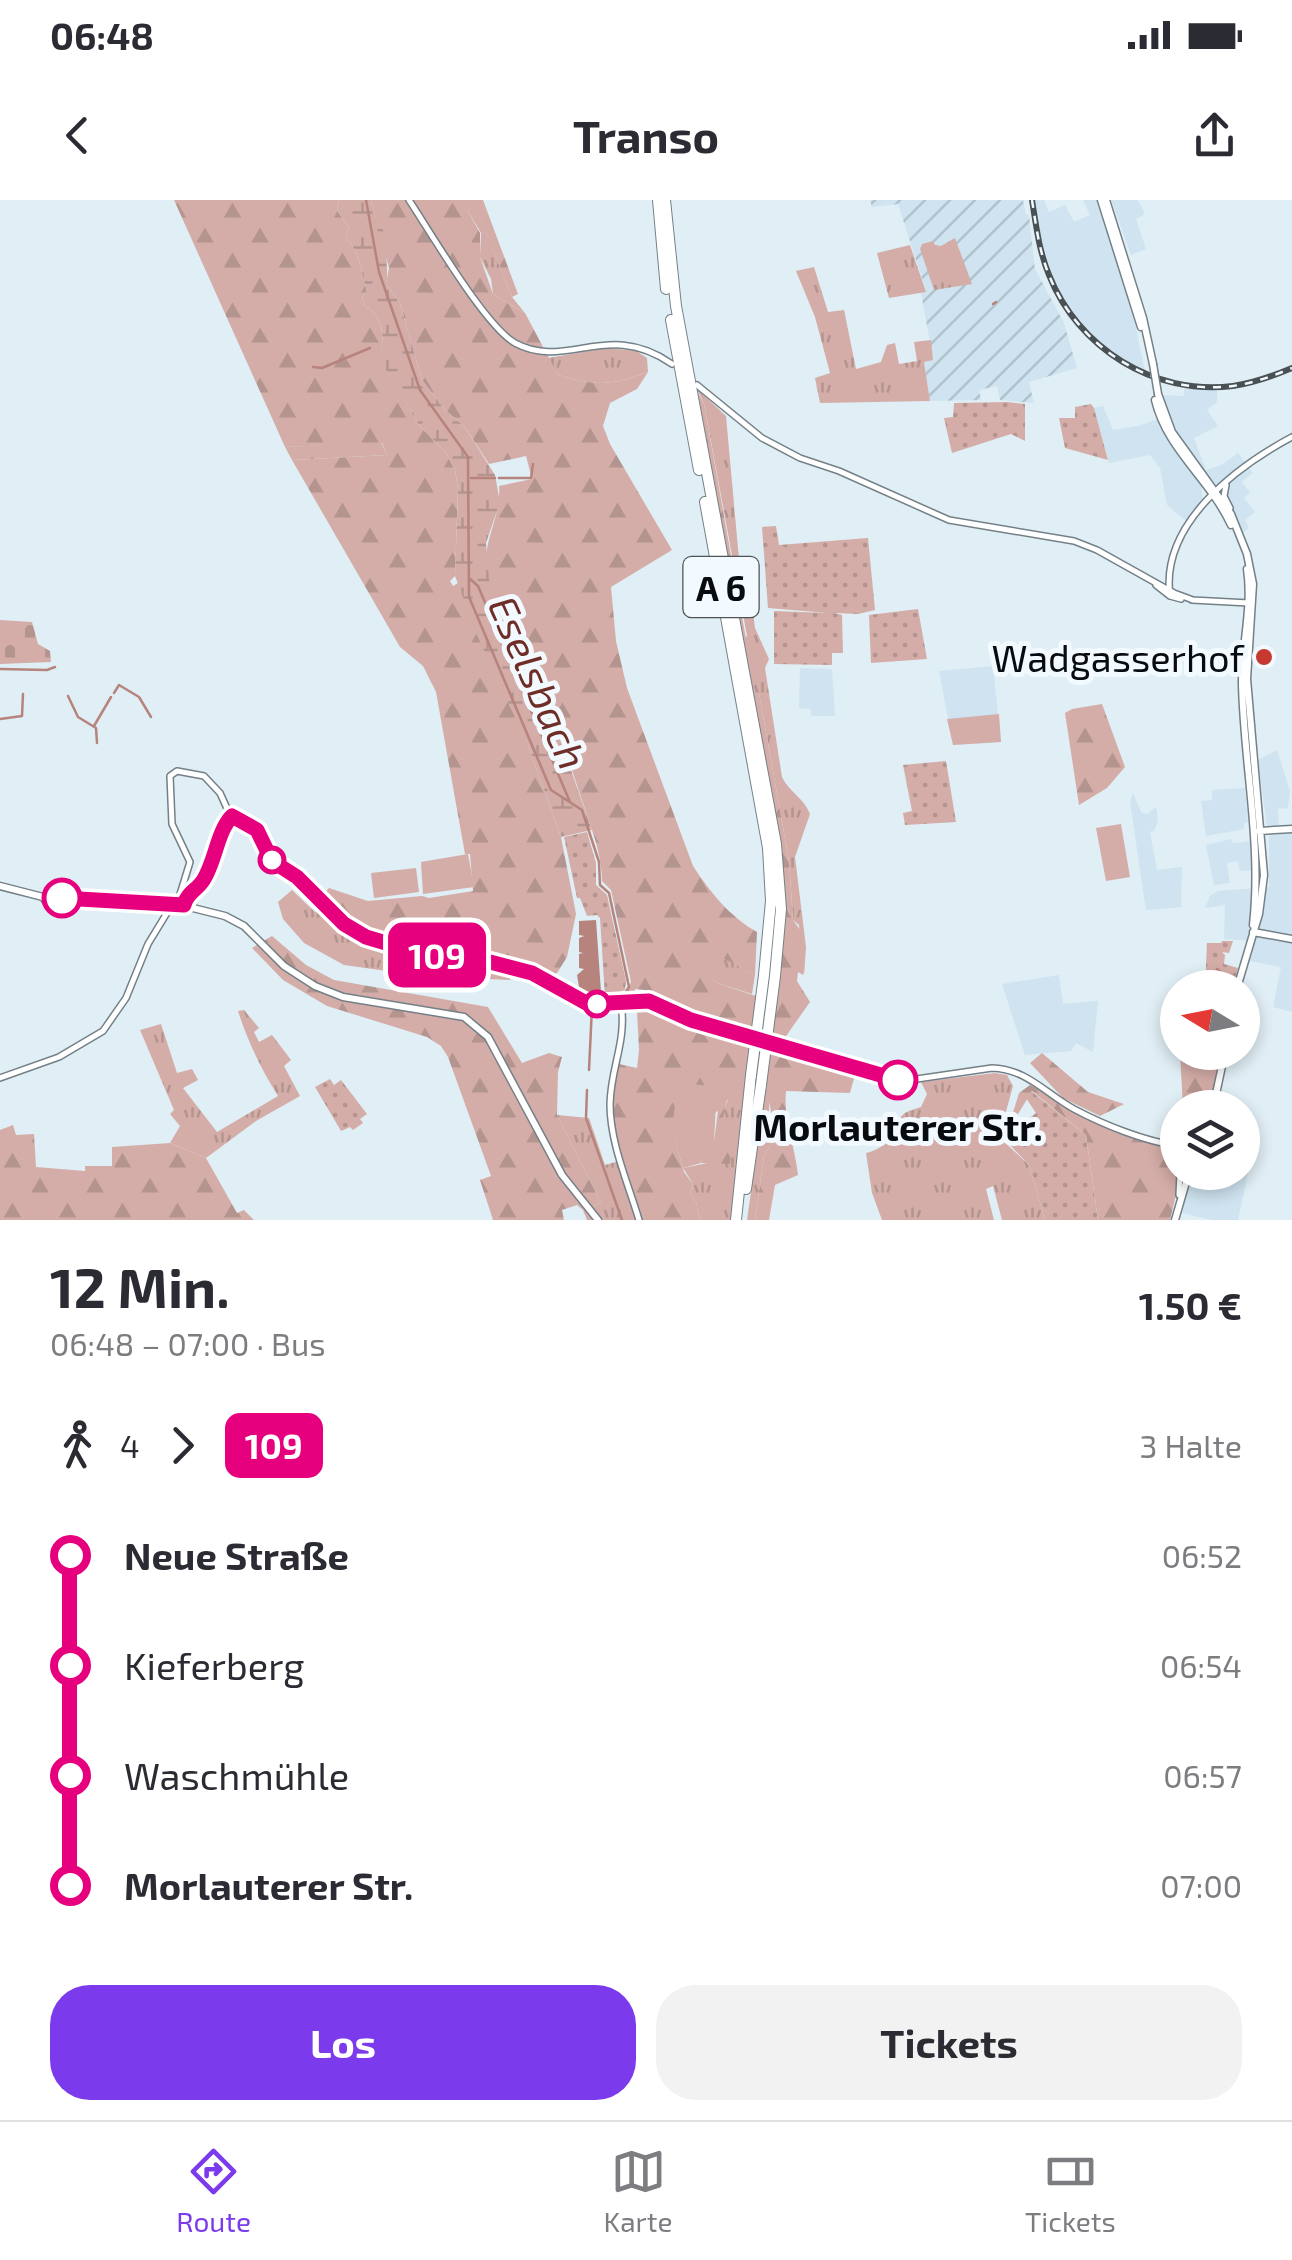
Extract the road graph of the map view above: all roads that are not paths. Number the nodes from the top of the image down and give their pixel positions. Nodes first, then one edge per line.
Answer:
1 (409, 200) edge
2 (662, 200) edge
3 (1103, 200) edge
4 (672, 364) dead end
5 (697, 385) dead end
6 (1156, 394) junction
7 (1292, 437) edge
8 (1227, 482) junction
9 (1204, 484) junction
10 (1214, 494) junction
11 (1204, 505) junction
12 (1234, 520) junction
13 (1168, 577) junction
14 (1155, 581) junction
15 (1170, 593) junction
16 (1254, 606) junction
17 (232, 816) junction
18 (1292, 828) edge
19 (1258, 830) junction
20 (1272, 832) junction
21 (1262, 849) junction
22 (1261, 881) junction
23 (0, 886) edge
24 (178, 904) junction
25 (1253, 932) junction
26 (1292, 939) edge
27 (1243, 970) edge
28 (769, 976) junction
29 (583, 1002) dead end
30 (0, 1078) edge
31 (1160, 1141) edge
32 (1181, 1190) edge
33 (1181, 1190) edge
34 (1176, 1218) edge
35 (598, 1220) edge
36 (639, 1220) edge
37 (740, 1220) edge

1 - 4 street
2 - 28 highway, A 6
3 - 6 main road, bridge
5 - 14 street
6 - 9 main road
6 - 10 main road
7 - 8 street
8 - 10 street
8 - 12 street
9 - 10 main road
9 - 11 street
10 - 11 street
10 - 12 main road
10 - 16 main road
11 - 13 street
12 - 16 main road
13 - 14 street
13 - 15 street
14 - 15 street
15 - 16 street
16 - 19 main road
16 - 19 main road
17 - 24 street
17 - 24 street
17 - 29 street
18 - 19 main road
18 - 20 main road
19 - 20 main road
19 - 21 main road
19 - 22 main road
20 - 21 main road
21 - 22 main road
22 - 25 main road
23 - 24 main road
24 - 30 street
24 - 35 main road
25 - 26 main road
25 - 27 main road
28 - 37 highway, A 6, bridge
28 - 37 highway, A 6, bridge
31 - 36 street
32 - 34 main road
33 - 34 main road

